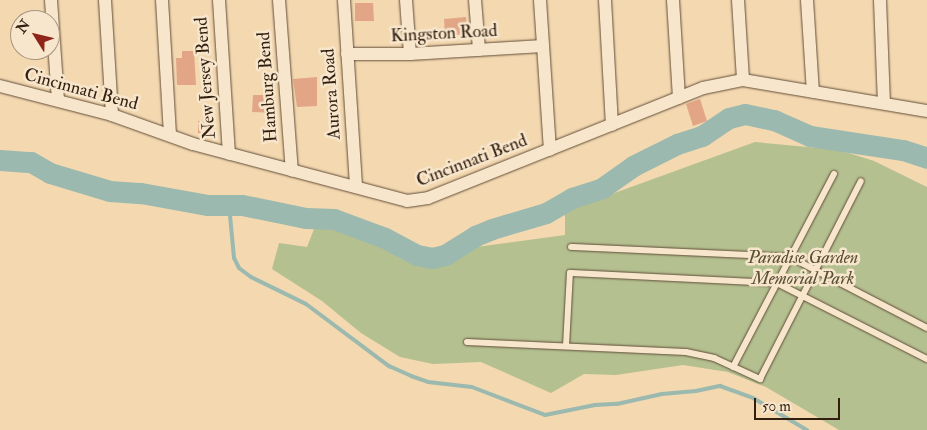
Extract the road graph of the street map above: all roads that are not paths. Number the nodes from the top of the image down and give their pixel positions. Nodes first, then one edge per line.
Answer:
1 (51, 0) edge
2 (105, 0) edge
3 (162, 0) edge
4 (219, 0) edge
5 (279, 0) edge
6 (344, 0) edge
7 (406, 0) edge
8 (475, 0) edge
9 (540, 0) edge
10 (605, 0) edge
11 (673, 0) edge
12 (738, 0) edge
13 (807, 0) edge
14 (880, 0) edge
15 (543, 46) junction
16 (479, 50) junction
17 (347, 54) junction
18 (410, 54) junction
19 (743, 80) junction
20 (0, 86) edge
21 (813, 92) junction
22 (679, 98) junction
23 (58, 100) junction
24 (884, 103) junction
25 (927, 111) edge
26 (112, 115) junction
27 (612, 125) junction
28 (170, 135) junction
29 (550, 150) junction
30 (229, 154) junction
31 (292, 170) junction
32 (834, 174) dead end
33 (861, 181) dead end
34 (356, 186) junction
35 (571, 247) dead end
36 (790, 257) junction
37 (816, 270) junction
38 (776, 283) junction
39 (803, 295) junction
40 (927, 328) edge
41 (467, 342) dead end
42 (566, 346) junction
43 (927, 359) edge
44 (733, 366) junction

1 - 23 street
2 - 26 street
3 - 28 street
4 - 30 street, New Jersey Bend
5 - 31 street, Hamburg Bend
6 - 17 street, Aurora Road
7 - 18 street
8 - 16 street
9 - 15 street
10 - 27 street
11 - 22 street
12 - 19 street
13 - 21 street
14 - 24 street
15 - 16 street, Kingston Road
15 - 29 street
16 - 18 street, Kingston Road
17 - 18 street, Kingston Road
17 - 34 street, Aurora Road
19 - 21 street, Cincinnati Bend
19 - 22 street, Cincinnati Bend
20 - 23 street, Cincinnati Bend
21 - 24 street, Cincinnati Bend
22 - 27 street, Cincinnati Bend
23 - 26 street, Cincinnati Bend
24 - 25 street, Cincinnati Bend
26 - 28 street, Cincinnati Bend
27 - 29 street, Cincinnati Bend
28 - 30 street, Cincinnati Bend
29 - 34 street, Cincinnati Bend
30 - 31 street, Cincinnati Bend
31 - 34 street, Cincinnati Bend
32 - 36 lane
33 - 37 lane
35 - 36 lane
36 - 37 lane
36 - 38 lane
37 - 39 lane
37 - 40 lane
38 - 39 lane
38 - 42 lane
38 - 44 lane
39 - 43 lane
39 - 44 lane
41 - 42 lane
42 - 44 lane

